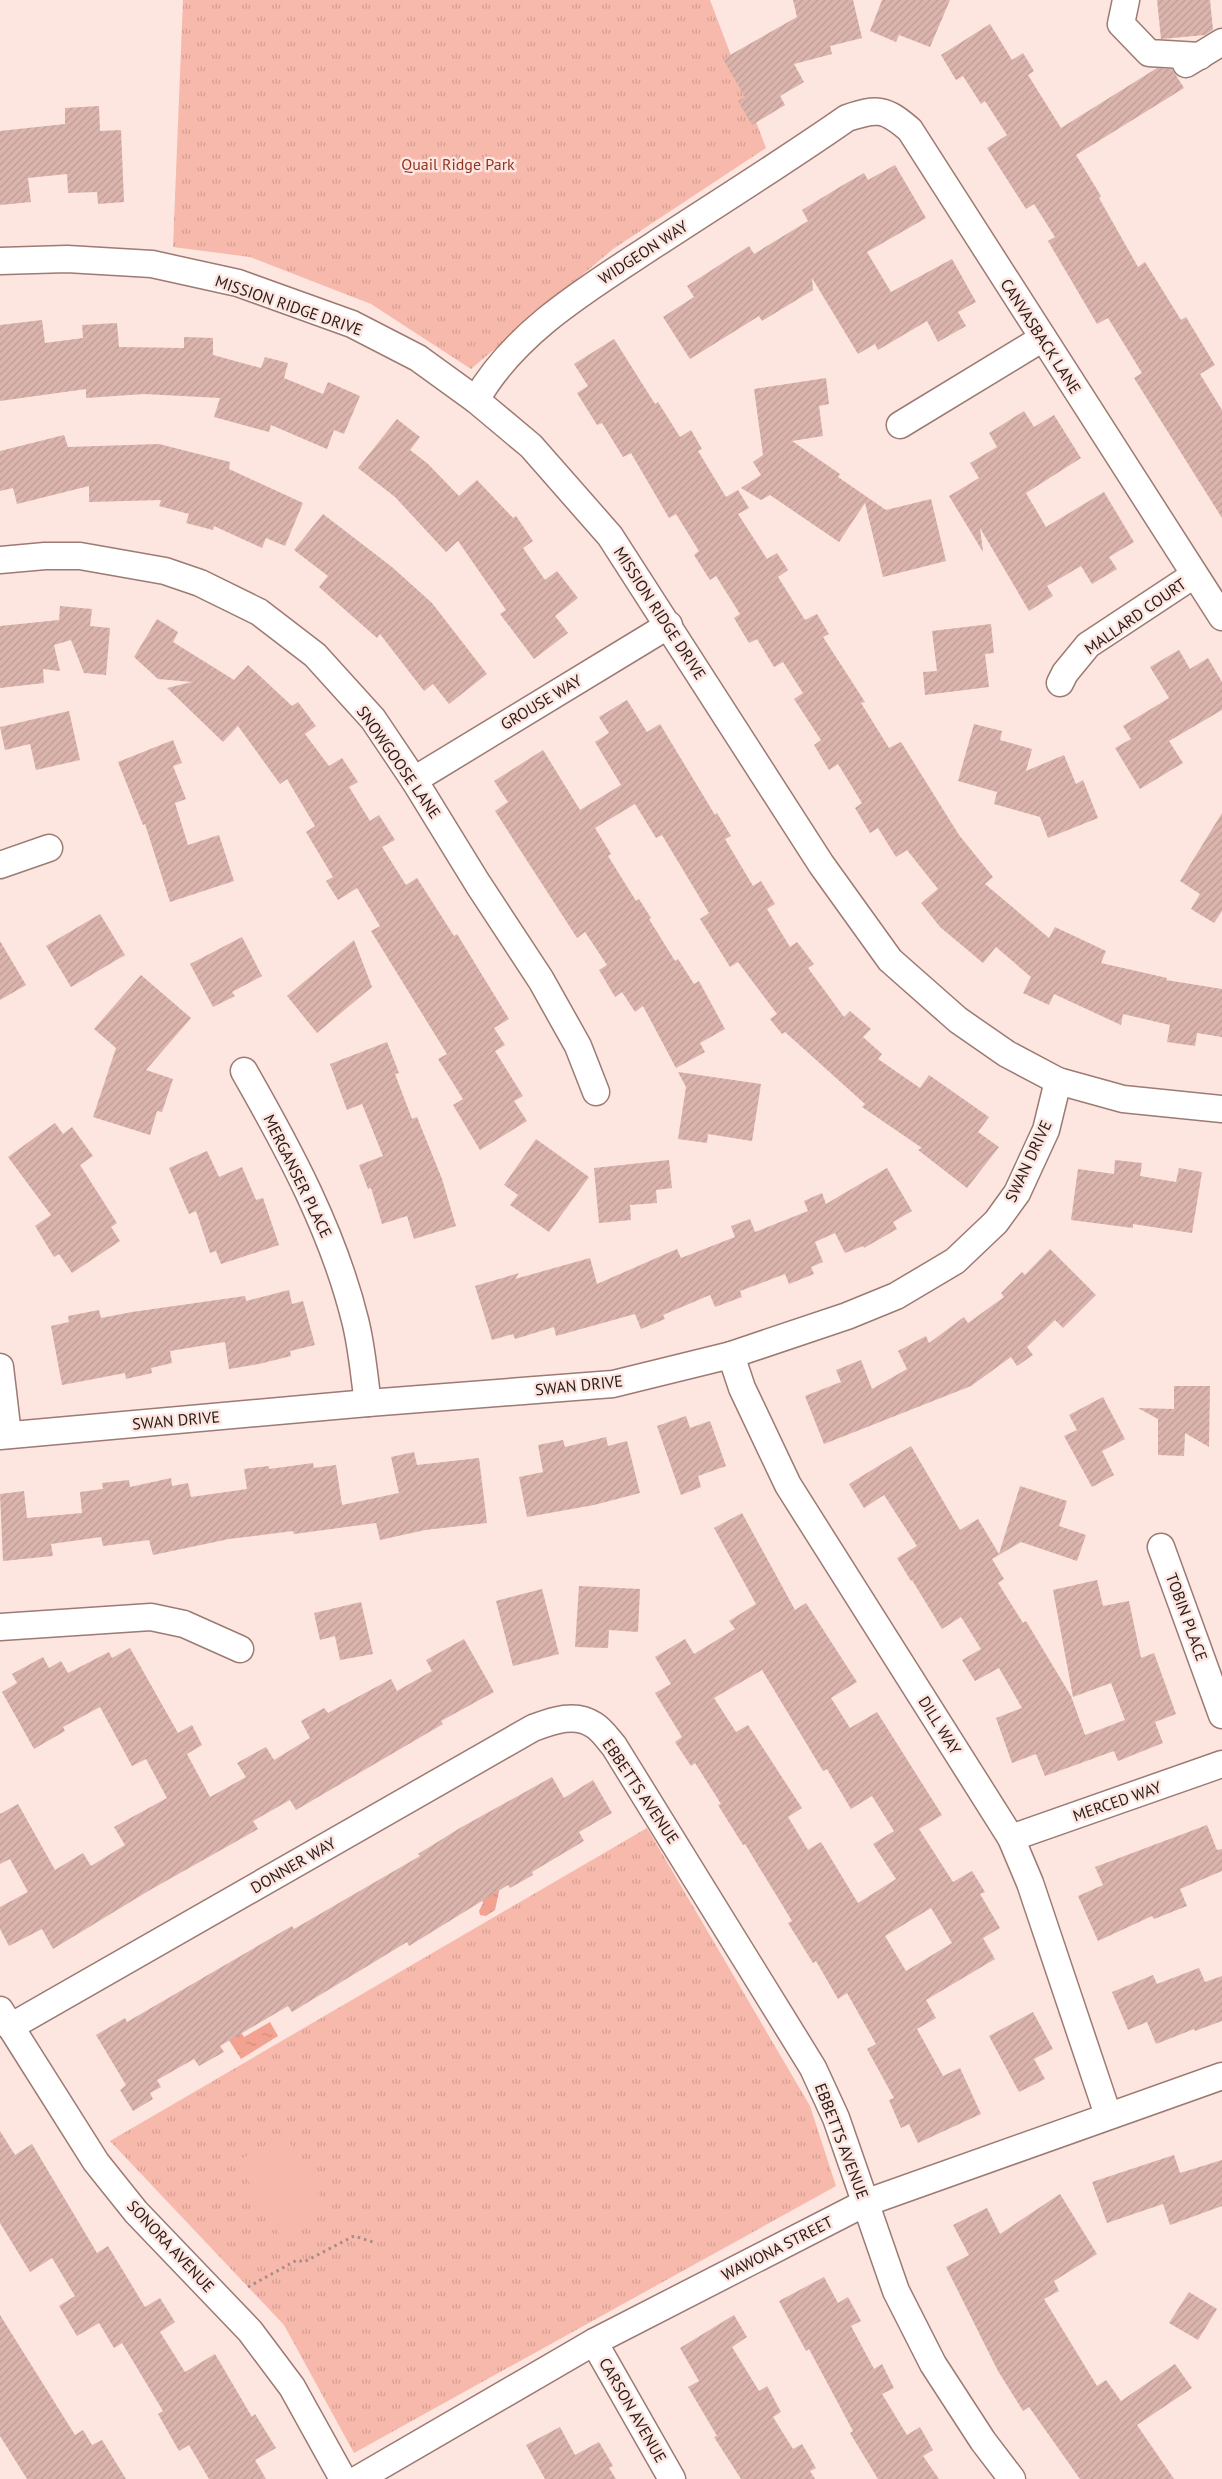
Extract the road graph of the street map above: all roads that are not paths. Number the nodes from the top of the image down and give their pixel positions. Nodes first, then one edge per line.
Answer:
1 (1126, 0) edge
2 (1222, 42) edge
3 (832, 129) joint
4 (0, 261) edge
5 (1043, 338) junction
6 (476, 400) junction
7 (900, 425) dead end
8 (0, 560) edge
9 (1194, 575) junction
10 (1222, 616) edge
11 (669, 625) junction
12 (1060, 683) dead end
13 (414, 780) junction
14 (49, 848) dead end
15 (0, 865) edge
16 (244, 1071) dead end
17 (1058, 1081) junction
18 (596, 1092) dead end
19 (1222, 1109) edge
20 (731, 1355) junction
21 (0, 1367) edge
22 (368, 1403) junction
23 (4, 1436) edge
24 (1161, 1547) dead end
25 (0, 1628) edge
26 (240, 1649) dead end
27 (1222, 1715) edge
28 (580, 1719) joint
29 (1222, 1764) edge
30 (1011, 1838) junction
31 (5, 2019) edge
32 (1222, 2076) edge
33 (1108, 2115) junction
34 (865, 2203) junction
35 (594, 2342) junction
36 (343, 2479) edge
37 (358, 2479) edge
38 (672, 2479) edge
39 (1012, 2479) edge

1 - 2 street
3 - 5 street, CANVASBACK LANE
3 - 6 street, WIDGEON WAY
4 - 6 street, MISSION RIDGE DRIVE
5 - 7 street
5 - 9 street, CANVASBACK LANE
6 - 11 street, MISSION RIDGE DRIVE
8 - 13 street, SNOWGOOSE LANE
9 - 10 street, CANVASBACK LANE
9 - 12 street, MALLARD COURT
11 - 13 street, GROUSE WAY
11 - 17 street, MISSION RIDGE DRIVE
13 - 18 street, SNOWGOOSE LANE
14 - 15 street
16 - 22 street, MERGANSER PLACE
17 - 19 street, MISSION RIDGE DRIVE
17 - 20 street, SWAN DRIVE
20 - 22 street, SWAN DRIVE
20 - 30 street, DILL WAY
21 - 23 street
22 - 23 street, SWAN DRIVE
24 - 27 street, TOBIN PLACE
25 - 26 street
28 - 31 street, DONNER WAY
28 - 34 street, EBBETTS AVENUE
29 - 30 street, MERCED WAY
30 - 33 street, DILL WAY
31 - 36 street, SONORA AVENUE
32 - 33 street, WAWONA STREET
33 - 34 street, WAWONA STREET
34 - 35 street, WAWONA STREET
34 - 39 street, EBBETTS AVENUE
35 - 37 street, WAWONA STREET
35 - 38 street, CARSON AVENUE

